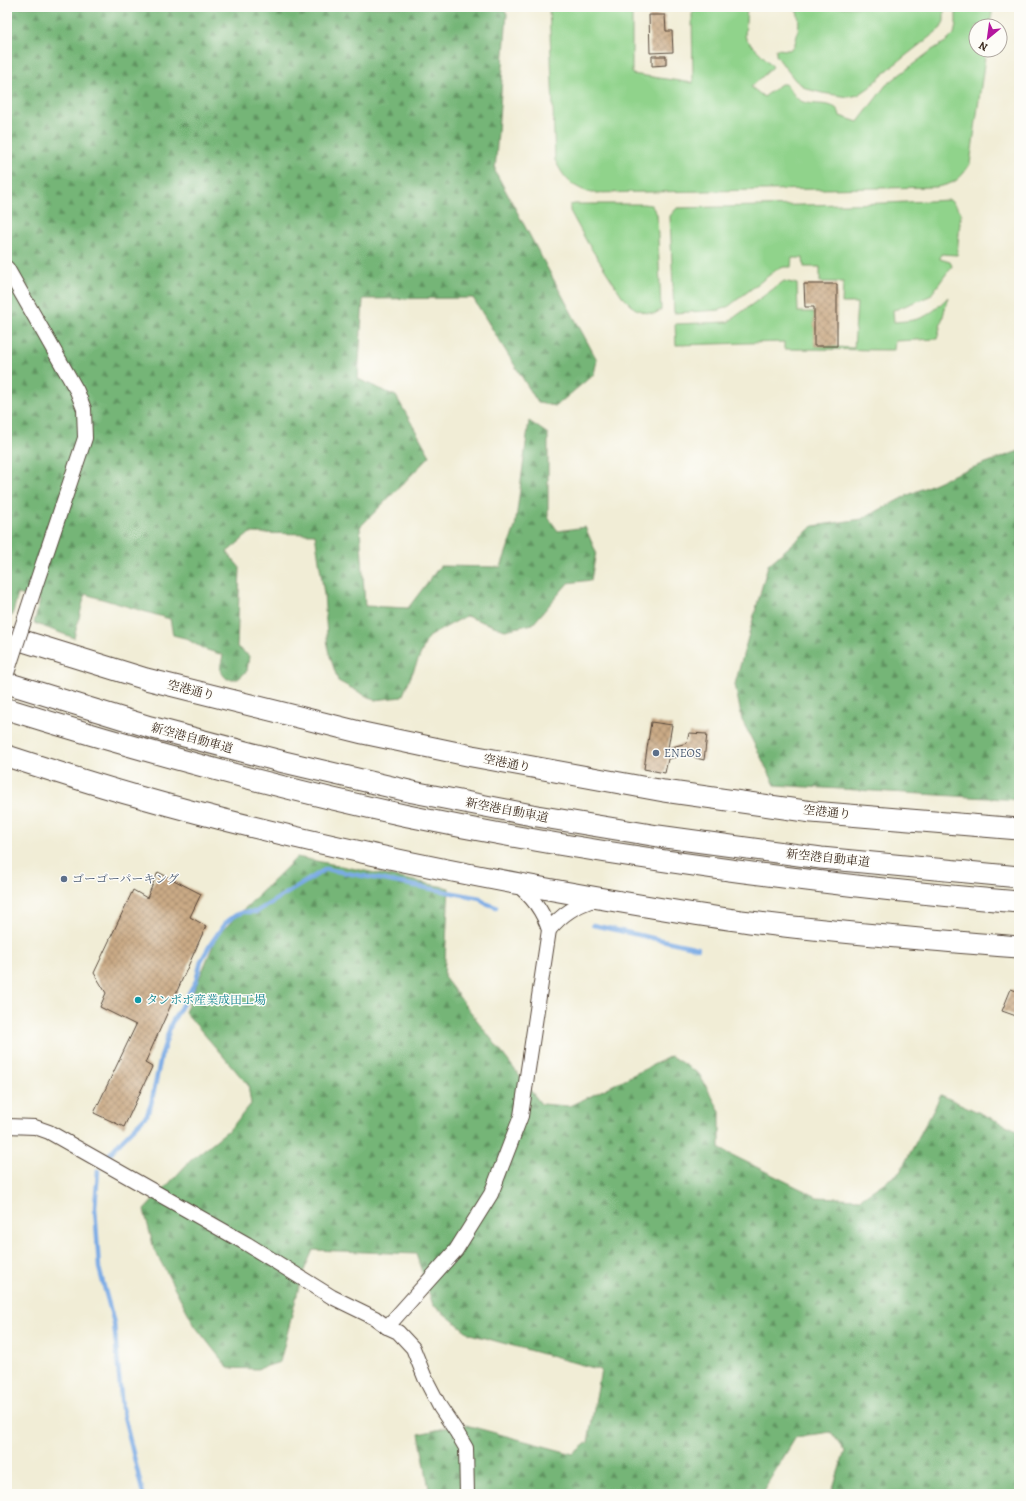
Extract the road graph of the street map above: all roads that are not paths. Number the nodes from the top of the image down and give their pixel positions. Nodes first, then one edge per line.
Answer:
1 (7, 268) edge
2 (7, 636) edge
3 (7, 673) edge
4 (7, 683) edge
5 (7, 709) edge
6 (7, 756) edge
7 (1019, 829) edge
8 (1019, 877) edge
9 (513, 882) junction
10 (597, 898) junction
11 (1019, 902) edge
12 (549, 930) junction
13 (1019, 947) edge
14 (7, 1126) edge
15 (386, 1327) junction
16 (467, 1494) edge

1 - 3 street, bridge
2 - 7 highway, 空港通り
4 - 8 highway, 新空港自動車道
5 - 11 highway, 新空港自動車道
6 - 9 highway
9 - 10 highway
9 - 12 street
10 - 12 street
10 - 13 highway
12 - 15 street
14 - 15 street
15 - 16 street

